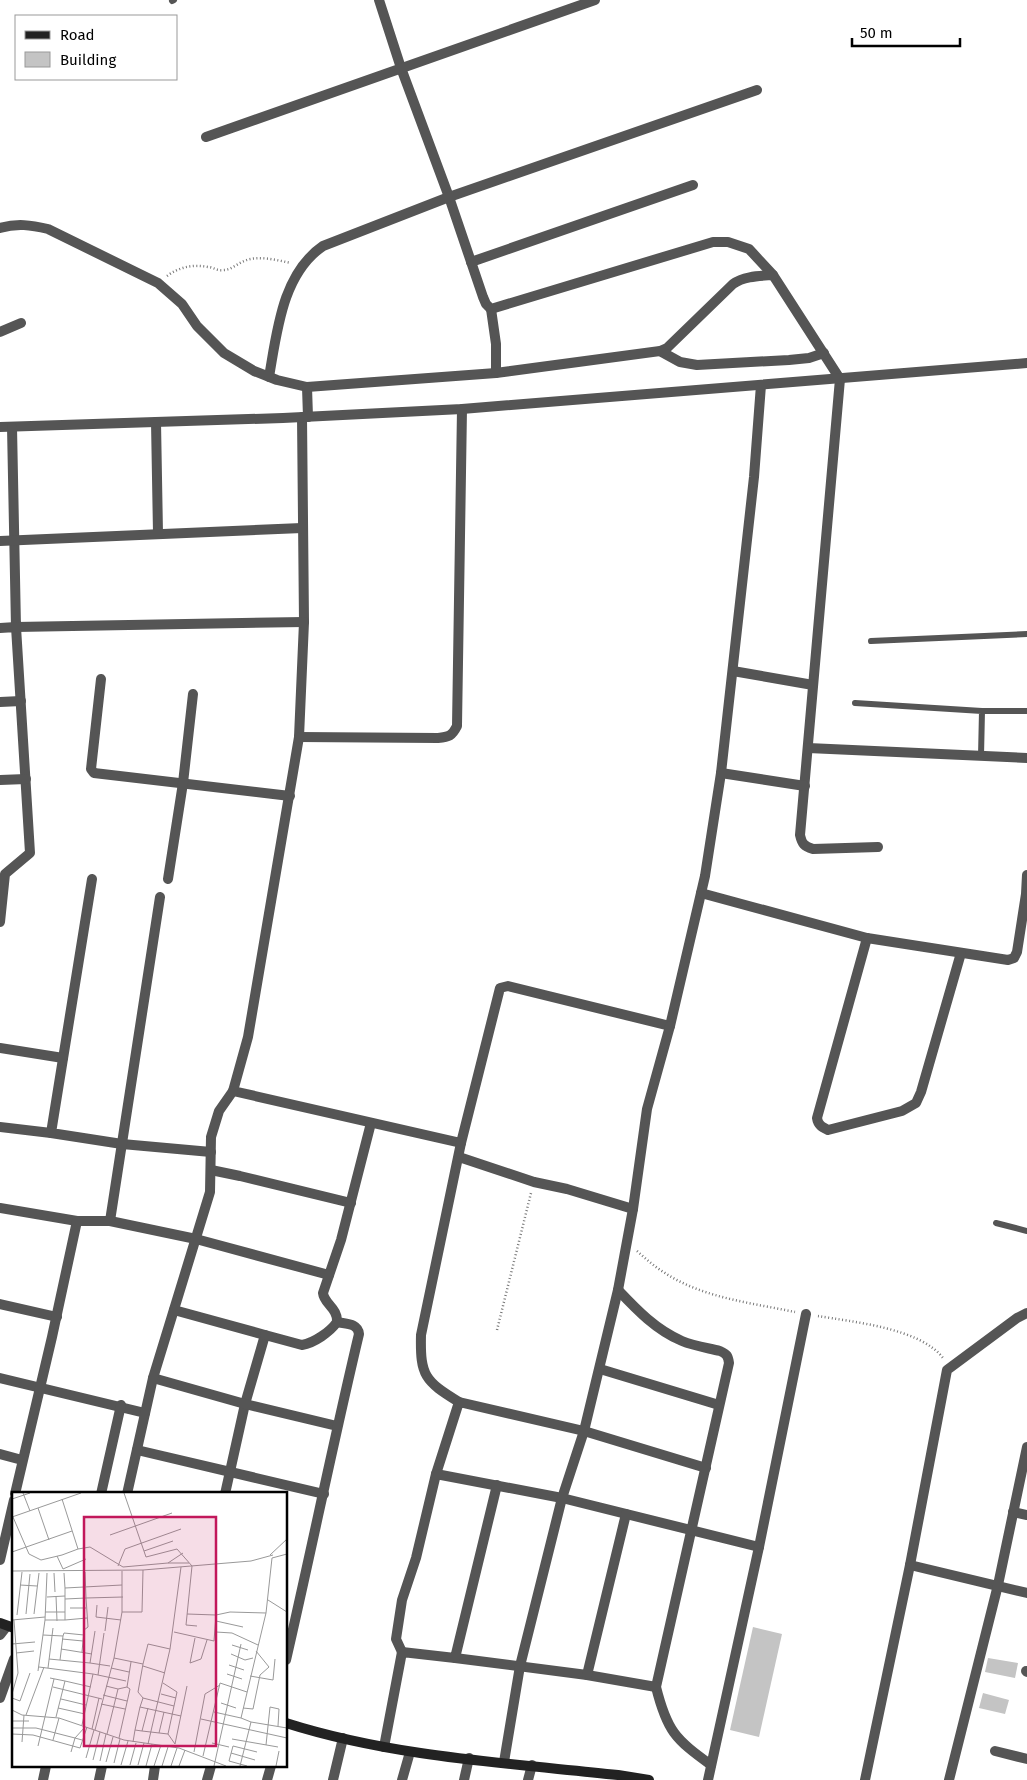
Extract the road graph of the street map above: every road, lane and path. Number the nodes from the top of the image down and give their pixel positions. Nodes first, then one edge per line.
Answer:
1 (379, 0) edge
2 (595, 0) edge
3 (401, 68) junction
4 (757, 90) dead end
5 (206, 137) dead end
6 (693, 185) dead end
7 (449, 198) junction
8 (0, 228) edge
9 (471, 262) junction
10 (304, 265) junction
11 (773, 275) junction
12 (158, 283) junction
13 (491, 308) junction
14 (21, 323) dead end
15 (0, 332) edge
16 (660, 351) junction
17 (824, 353) junction
18 (1027, 363) edge
19 (496, 373) junction
20 (270, 377) junction
21 (840, 379) junction
22 (761, 386) junction
23 (307, 387) junction
24 (462, 409) junction
25 (305, 417) junction
26 (156, 422) junction
27 (0, 427) edge
28 (12, 427) junction
29 (302, 528) junction
30 (158, 533) junction
31 (15, 540) junction
32 (0, 541) edge
33 (304, 622) junction
34 (16, 627) junction
35 (0, 628) edge
36 (1027, 634) edge
37 (872, 642) dead end
38 (733, 671) junction
39 (102, 679) dead end
40 (814, 685) junction
41 (193, 694) dead end
42 (21, 701) junction
43 (0, 702) edge
44 (855, 703) dead end
45 (982, 711) junction
46 (1027, 711) edge
47 (299, 737) junction
48 (808, 748) junction
49 (981, 756) junction
50 (1027, 758) edge
51 (722, 773) junction
52 (26, 779) junction
53 (0, 780) edge
54 (184, 783) junction
55 (805, 786) junction
56 (290, 796) junction
57 (878, 848) dead end
58 (1027, 875) edge
59 (92, 879) dead end
60 (168, 879) dead end
61 (701, 893) junction
62 (1027, 894) edge
63 (160, 897) dead end
64 (1, 911) edge
65 (0, 922) edge
66 (868, 938) junction
67 (961, 953) junction
68 (670, 1026) junction
69 (0, 1048) edge
70 (63, 1058) junction
71 (233, 1091) junction
72 (371, 1123) junction
73 (0, 1127) edge
74 (51, 1133) junction
75 (461, 1143) junction
76 (122, 1144) junction
77 (211, 1152) junction
78 (459, 1157) junction
79 (211, 1170) junction
80 (534, 1182) junction
81 (351, 1203) junction
82 (0, 1208) edge
83 (633, 1209) junction
84 (77, 1221) junction
85 (110, 1221) junction
86 (996, 1223) dead end
87 (1027, 1231) edge
88 (196, 1239) junction
89 (626, 1243) junction
90 (329, 1275) junction
91 (618, 1290) junction
92 (0, 1304) edge
93 (174, 1310) junction
94 (806, 1314) junction
95 (1027, 1314) edge
96 (57, 1317) junction
97 (337, 1322) junction
98 (497, 1330) dead end
99 (265, 1335) junction
100 (600, 1369) junction
101 (947, 1370) junction
102 (0, 1378) edge
103 (153, 1378) junction
104 (40, 1387) junction
105 (459, 1402) junction
106 (245, 1404) junction
107 (121, 1405) junction
108 (719, 1405) junction
109 (146, 1412) junction
110 (337, 1426) junction
111 (584, 1431) junction
112 (1027, 1447) edge
113 (137, 1450) junction
114 (0, 1454) edge
115 (22, 1460) junction
116 (706, 1468) junction
117 (231, 1472) junction
118 (436, 1474) junction
119 (497, 1485) junction
120 (15, 1492) edge
121 (101, 1492) edge
122 (127, 1492) edge
123 (226, 1492) edge
124 (324, 1494) junction
125 (562, 1498) junction
126 (12, 1506) edge
127 (1014, 1512) junction
128 (626, 1514) junction
129 (1027, 1516) edge
130 (692, 1530) junction
131 (4, 1531) edge
132 (760, 1546) junction
133 (0, 1560) edge
134 (910, 1565) junction
135 (998, 1585) junction
136 (1027, 1593) edge
137 (7, 1626) edge
138 (0, 1635) edge
139 (288, 1651) edge
140 (402, 1652) junction
141 (455, 1658) junction
142 (12, 1665) edge
143 (520, 1666) junction
144 (587, 1675) junction
145 (656, 1687) junction
146 (0, 1698) edge
147 (288, 1724) edge
148 (343, 1738) junction
149 (384, 1747) junction
150 (996, 1751) dead end
151 (410, 1752) junction
152 (469, 1758) junction
153 (1027, 1759) edge
154 (504, 1762) junction
155 (532, 1765) junction
156 (712, 1765) junction
157 (598, 1776) edge
158 (333, 1780) edge
159 (402, 1780) edge
160 (464, 1780) edge
161 (528, 1780) edge
162 (649, 1780) edge
163 (708, 1780) edge
164 (865, 1780) edge
165 (949, 1780) edge

1 - 3 street
2 - 3 street
3 - 5 street
3 - 7 street
4 - 7 street
6 - 9 street
7 - 9 street
7 - 10 street
8 - 12 street
9 - 13 street
10 - 12 path
10 - 20 street
11 - 13 street
11 - 16 street
11 - 17 street
12 - 20 street
13 - 19 street
14 - 15 street
16 - 17 street
16 - 19 street
17 - 21 street
18 - 21 street
19 - 23 street
20 - 23 street
21 - 22 street
21 - 40 street
22 - 24 street
22 - 38 street
23 - 25 street
24 - 25 street
24 - 47 street
25 - 26 street
25 - 29 street
26 - 28 street
26 - 30 street
27 - 28 street
28 - 31 street
29 - 30 street
29 - 33 street
30 - 31 street
31 - 32 street
31 - 34 street
33 - 34 street
33 - 47 street
34 - 35 street
34 - 42 street
36 - 37 lane
38 - 40 street
38 - 51 street
39 - 54 street
40 - 48 street
41 - 54 street
42 - 43 street
42 - 52 street
44 - 45 lane
45 - 46 lane
45 - 49 lane
47 - 56 street
48 - 49 street
48 - 55 street
49 - 50 street
51 - 55 street
51 - 61 street
52 - 53 street
52 - 64 street
54 - 56 street
54 - 60 street
55 - 57 street
56 - 71 street
58 - 62 street
59 - 70 street
61 - 66 street
61 - 68 street
62 - 67 street
63 - 76 street
64 - 65 street
66 - 67 street
66 - 67 street
68 - 75 street
68 - 83 street
69 - 70 street
70 - 74 street
71 - 72 street
71 - 77 street
72 - 75 street
72 - 81 street
73 - 74 street
74 - 76 street
75 - 78 street
76 - 77 street
76 - 85 street
77 - 79 street
78 - 80 street
78 - 105 street
79 - 81 street
79 - 88 street
80 - 83 street
80 - 98 path
81 - 90 street
82 - 84 street
83 - 89 street
84 - 85 street
84 - 96 street
85 - 88 street
86 - 87 lane
88 - 90 street
88 - 93 street
89 - 91 street
89 - 94 path
90 - 97 street
91 - 100 street
91 - 108 street
92 - 96 street
93 - 99 street
93 - 103 street
94 - 101 path
94 - 132 street
95 - 101 street
96 - 104 street
97 - 99 street
97 - 110 street
99 - 106 street
100 - 108 street
100 - 111 street
101 - 134 street
102 - 104 street
103 - 106 street
103 - 109 street
104 - 107 street
104 - 115 street
105 - 111 street
105 - 118 street
106 - 110 street
106 - 117 street
107 - 109 street
107 - 121 street
108 - 116 street
109 - 113 street
110 - 124 street
111 - 116 street
111 - 125 street
112 - 127 street
113 - 117 street
113 - 122 street
114 - 115 street
115 - 120 street
116 - 130 street
117 - 123 street
117 - 124 street
118 - 119 street
118 - 140 street
119 - 125 street
119 - 141 street
124 - 139 street
125 - 128 street
125 - 143 street
126 - 131 street
127 - 129 street
127 - 135 street
128 - 130 street
128 - 144 street
130 - 132 street
130 - 145 street
131 - 133 street
132 - 156 street
134 - 135 street
134 - 164 street
135 - 136 street
135 - 165 street
137 - 138 street
140 - 141 street
140 - 149 street
141 - 143 street
142 - 146 street
143 - 144 street
143 - 154 street
144 - 145 street
145 - 156 street
147 - 148 street
148 - 149 street
148 - 158 street
149 - 151 street
150 - 153 street
151 - 152 street
151 - 159 street
152 - 154 street
152 - 160 street
154 - 155 street
155 - 157 street
155 - 161 street
156 - 163 street
157 - 162 street

